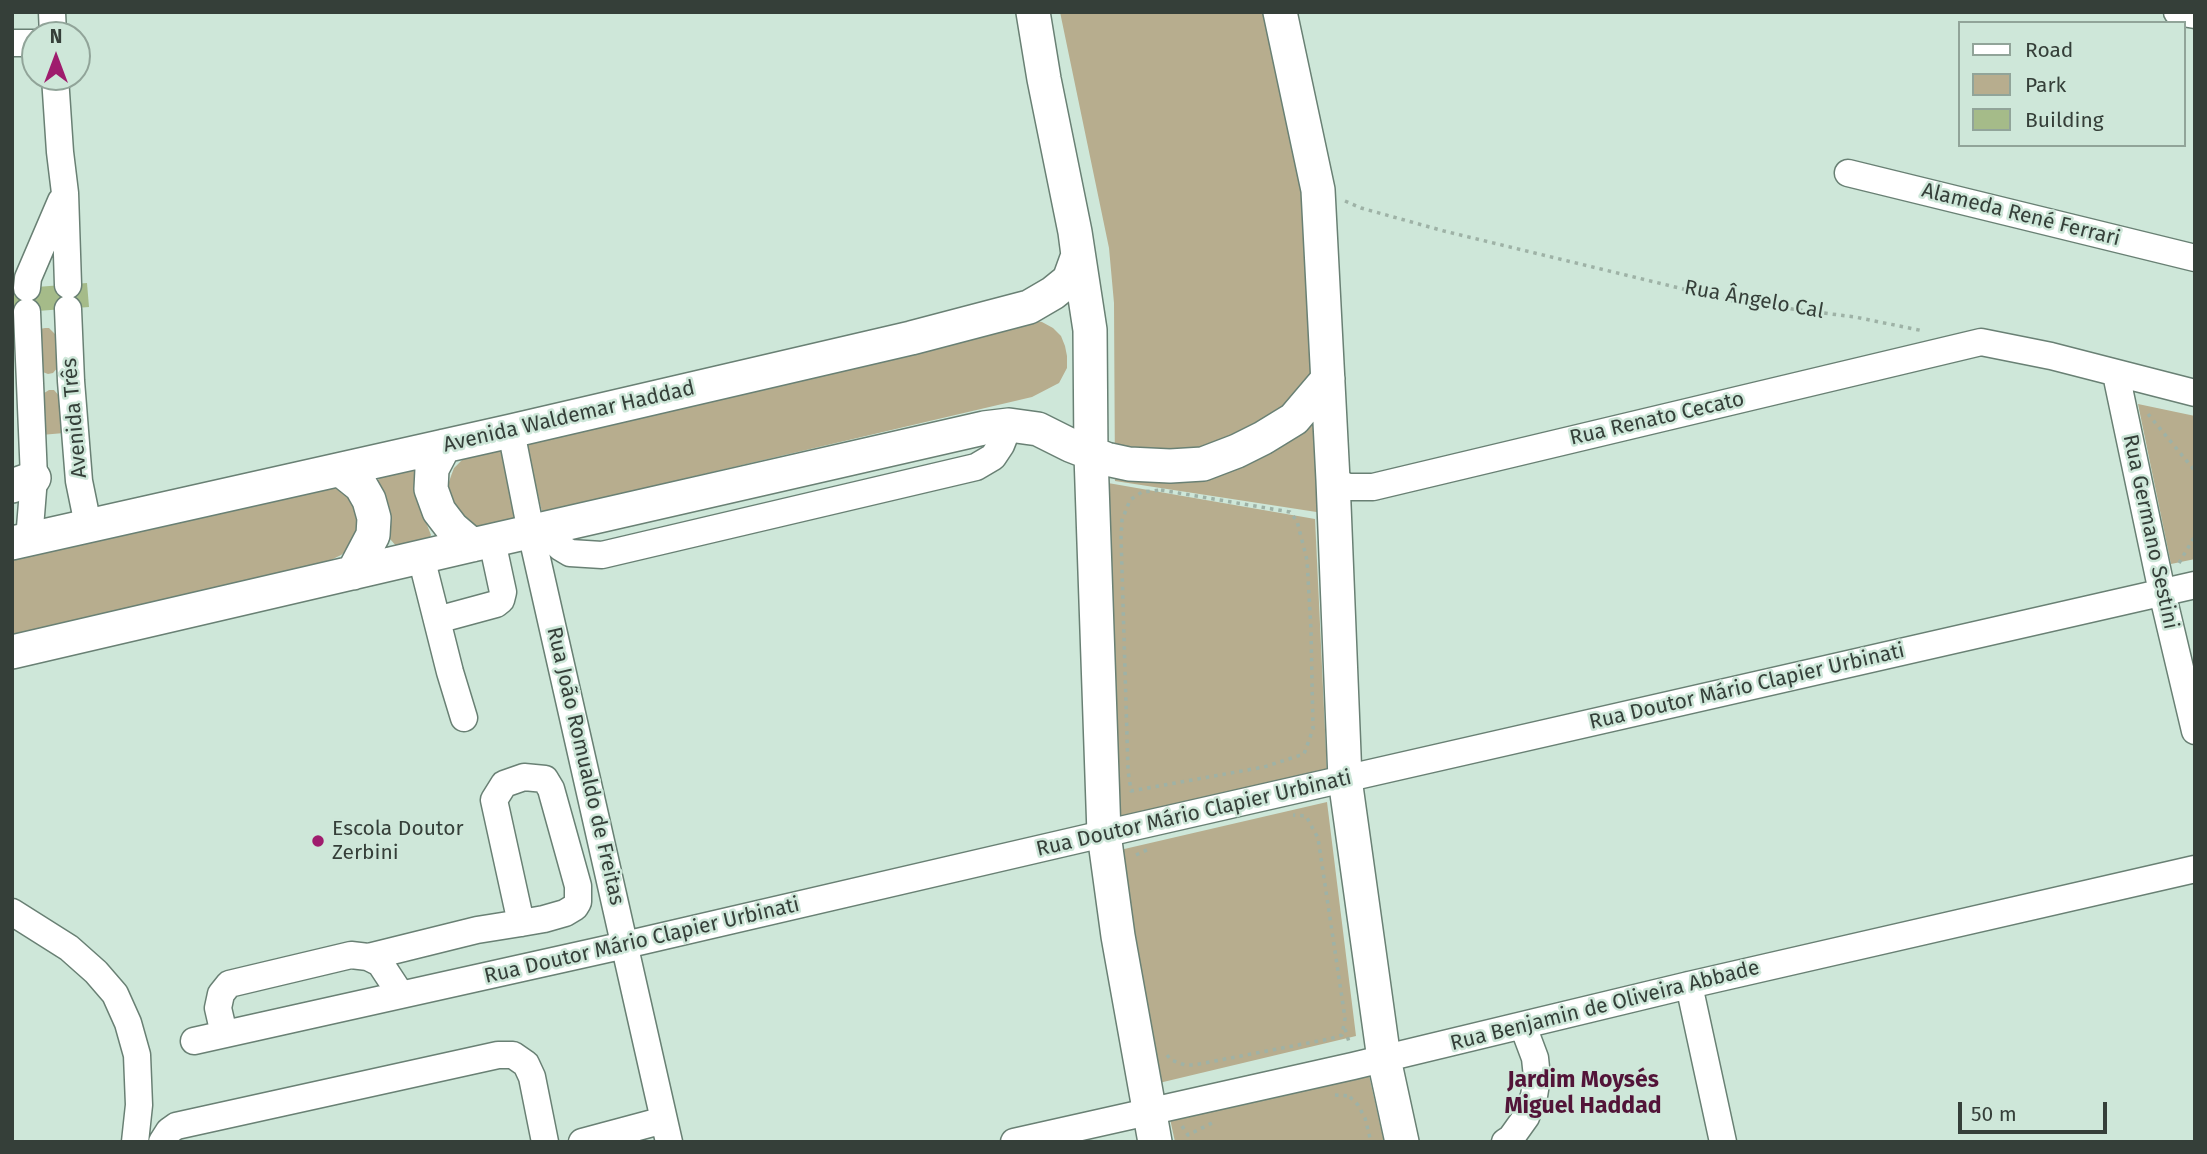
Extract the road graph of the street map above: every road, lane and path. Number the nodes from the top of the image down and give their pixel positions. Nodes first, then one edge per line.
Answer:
1 (1034, 12) edge
2 (1280, 12) edge
3 (2177, 12) edge
4 (2195, 15) edge
5 (56, 91) edge
6 (1848, 173) dead end
7 (1318, 190) junction
8 (65, 193) junction
9 (1075, 232) junction
10 (2195, 258) edge
11 (68, 290) junction
12 (27, 293) junction
13 (1930, 332) dead end
14 (2116, 374) junction
15 (1328, 379) junction
16 (71, 381) junction
17 (29, 384) junction
18 (2195, 393) edge
19 (2142, 407) dead end
20 (511, 431) junction
21 (444, 446) junction
22 (1091, 455) junction
23 (341, 470) junction
24 (2195, 471) edge
25 (1334, 480) junction
26 (23, 482) edge
27 (1122, 520) joint
28 (88, 525) junction
29 (540, 530) junction
30 (20, 541) edge
31 (482, 543) junction
32 (421, 557) junction
33 (354, 573) junction
34 (2195, 585) edge
35 (2162, 592) junction
36 (437, 620) junction
37 (12, 652) edge
38 (464, 718) dead end
39 (2195, 731) edge
40 (1345, 779) junction
41 (1287, 814) dead end
42 (1104, 834) junction
43 (1158, 845) dead end
44 (1136, 862) dead end
45 (2195, 869) edge
46 (12, 912) edge
47 (521, 923) junction
48 (625, 945) junction
49 (368, 957) junction
50 (1689, 985) junction
51 (401, 995) junction
52 (1522, 1026) junction
53 (224, 1034) junction
54 (194, 1041) dead end
55 (1165, 1052) dead end
56 (1384, 1059) junction
57 (1152, 1127) edge
58 (666, 1131) edge
59 (1188, 1135) dead end
60 (135, 1142) edge
61 (162, 1142) edge
62 (545, 1142) edge
63 (582, 1142) edge
64 (1014, 1142) edge
65 (1185, 1142) edge
66 (1402, 1142) edge
67 (1505, 1142) edge
68 (1723, 1142) edge

1 - 9 main road
2 - 7 main road
3 - 4 street
5 - 8 street
6 - 10 street, Alameda René Ferrari
7 - 13 path, Rua Ângelo Cal
7 - 15 main road
8 - 11 street, Avenida Três
8 - 12 street, Avenida Três
9 - 20 main road, Avenida Waldemar Haddad
9 - 22 main road
11 - 12 street
11 - 16 street, Avenida Três
12 - 17 street, Avenida Três
14 - 18 street
14 - 25 street, Rua Renato Cecato
14 - 35 street, Rua Germano Sestini
15 - 22 main road
15 - 25 main road
16 - 17 street
16 - 28 street, Avenida Três
17 - 26 street, Avenida Três
19 - 24 path
20 - 21 main road, Avenida Waldemar Haddad
20 - 29 street, Rua João Romualdo de Freitas
21 - 23 main road, Avenida Waldemar Haddad
21 - 31 main road
22 - 29 main road
22 - 42 main road
23 - 28 main road, Avenida Waldemar Haddad
23 - 33 main road
25 - 40 main road
26 - 30 street, Avenida Três
27 - 27 path
28 - 30 main road, Avenida Waldemar Haddad
29 - 31 main road
29 - 48 street, Rua João Romualdo de Freitas
31 - 32 main road
31 - 36 street
32 - 33 main road
32 - 36 street
33 - 37 main road
34 - 35 street, Rua Doutor Mário Clapier Urbinati
35 - 39 street, Rua Germano Sestini
35 - 40 street, Rua Doutor Mário Clapier Urbinati
36 - 38 street
40 - 42 street, Rua Doutor Mário Clapier Urbinati
40 - 56 main road
41 - 55 path
42 - 48 street, Rua Doutor Mário Clapier Urbinati
42 - 57 main road
43 - 44 path
45 - 50 street, Rua Benjamin de Oliveira Abbade
46 - 60 street
47 - 47 street
47 - 49 street
48 - 51 street, Rua Doutor Mário Clapier Urbinati
48 - 58 street, Rua João Romualdo de Freitas
49 - 51 street
49 - 53 street
50 - 52 street, Rua Benjamin de Oliveira Abbade
50 - 68 street
51 - 53 street, Rua Doutor Mário Clapier Urbinati
52 - 56 street, Rua Benjamin de Oliveira Abbade
52 - 67 street
53 - 54 street, Rua Doutor Mário Clapier Urbinati
56 - 57 street, Rua Benjamin de Oliveira Abbade
56 - 66 main road
57 - 64 street, Rua Benjamin de Oliveira Abbade
58 - 63 street
59 - 65 path
61 - 62 street

